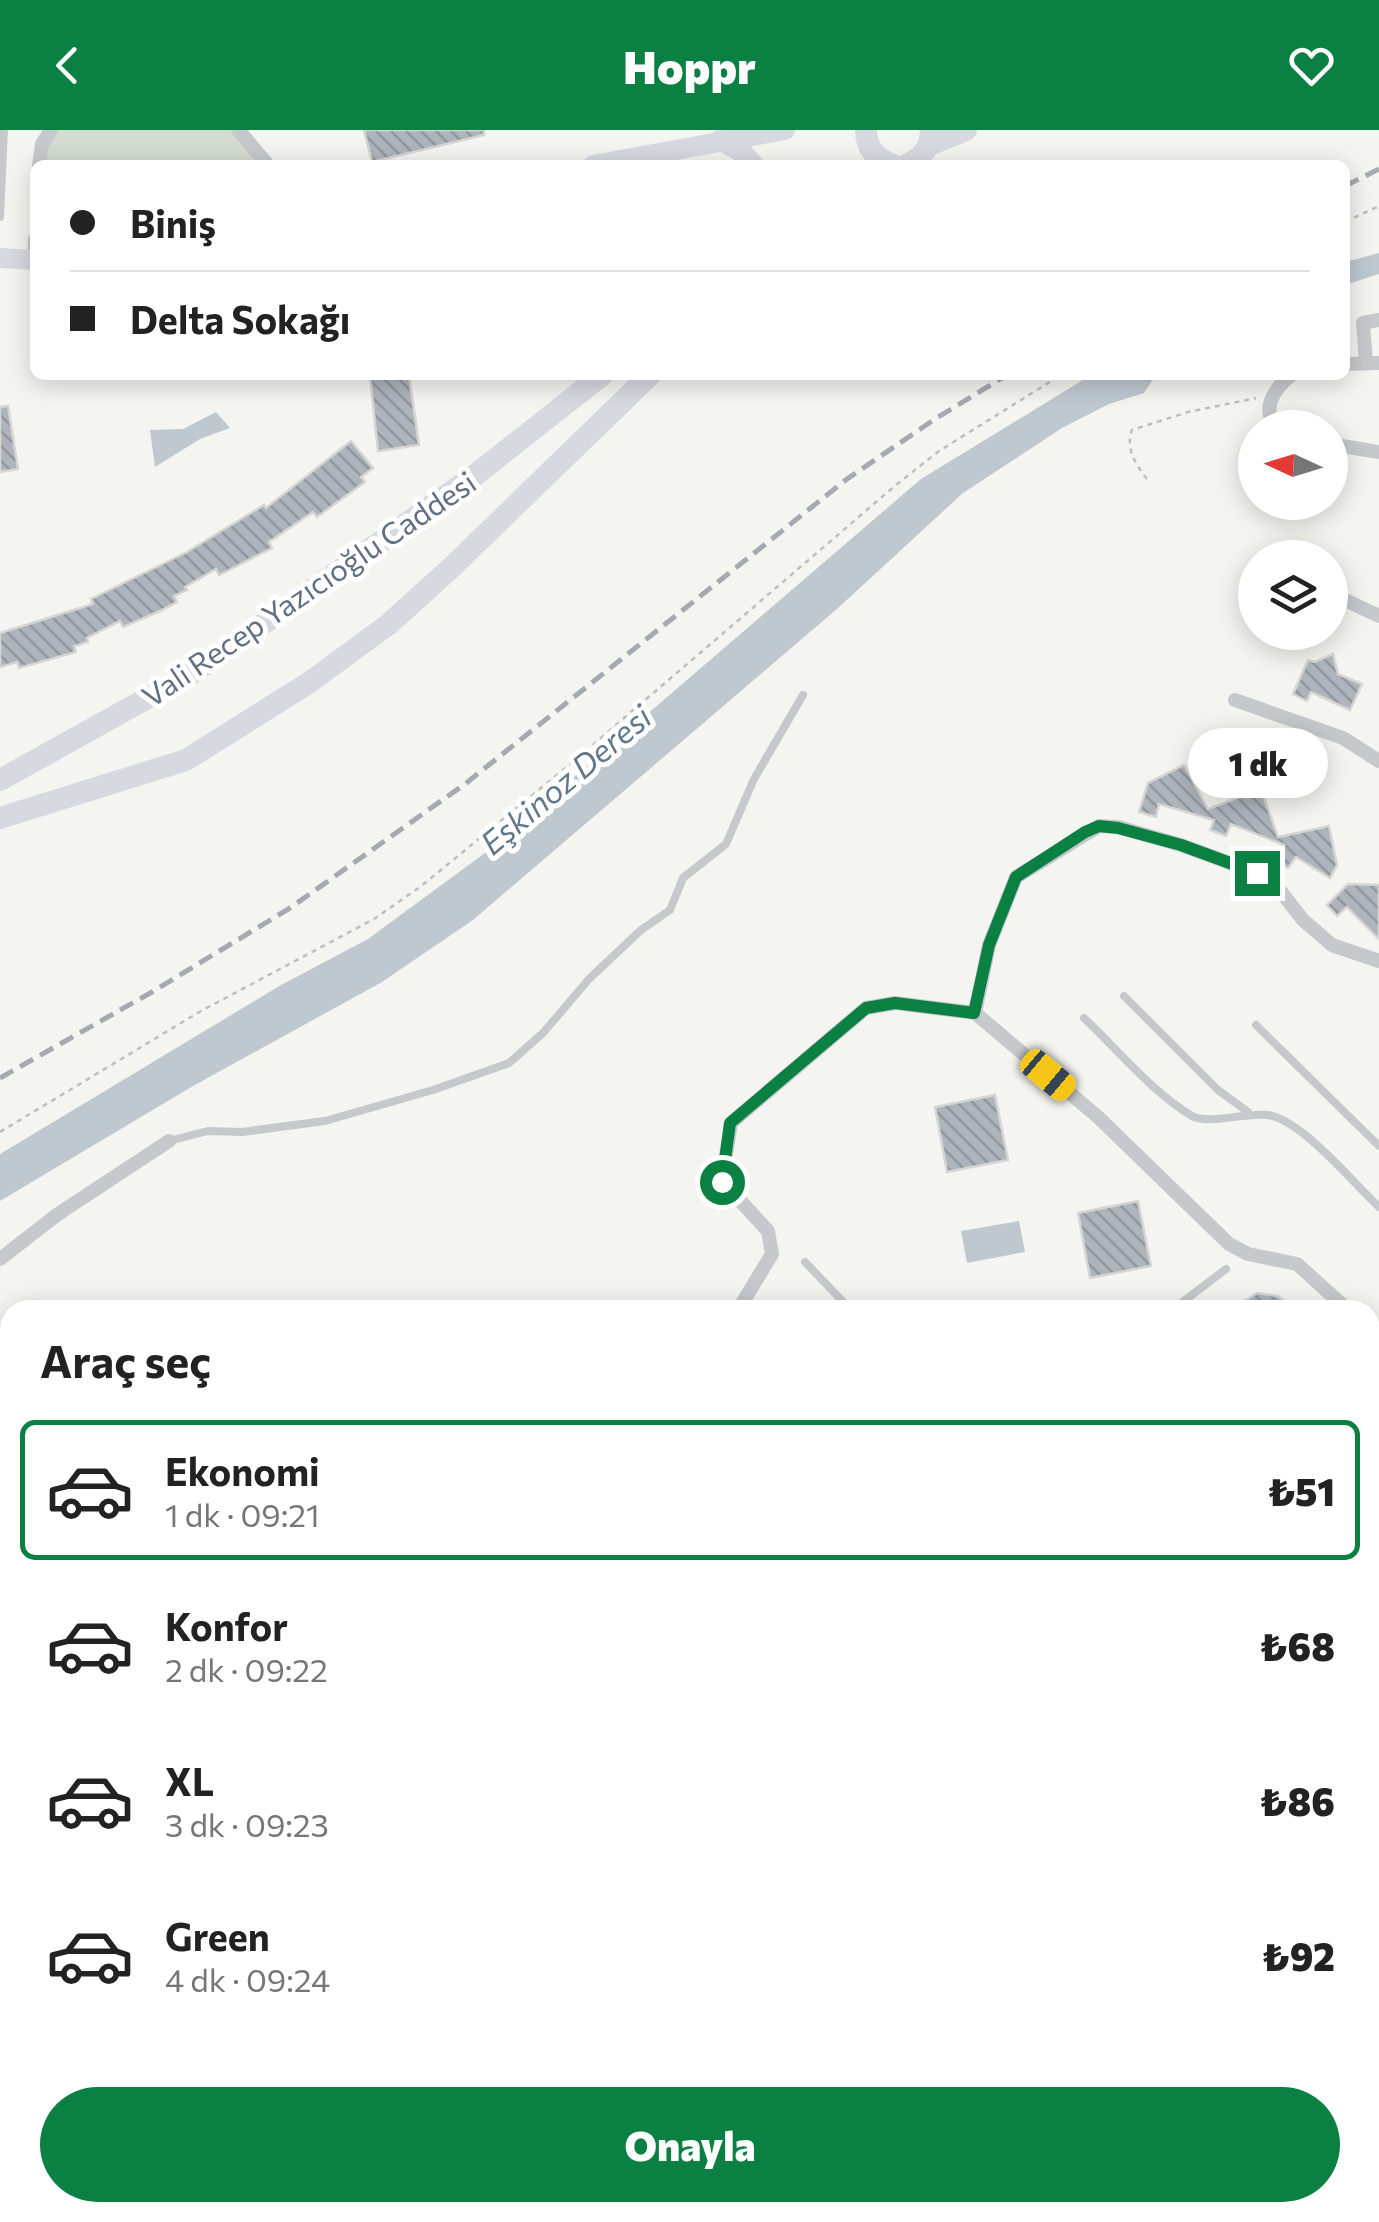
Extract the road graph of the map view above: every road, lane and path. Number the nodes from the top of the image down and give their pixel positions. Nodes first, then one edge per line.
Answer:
1 (4, 130) edge
2 (51, 130) edge
3 (238, 130) edge
4 (784, 130) edge
5 (966, 130) edge
6 (718, 135) edge
7 (930, 138) edge
8 (40, 160) edge
9 (264, 160) edge
10 (614, 160) edge
11 (748, 160) edge
12 (914, 160) edge
13 (1379, 206) edge
14 (0, 217) edge
15 (1350, 220) edge
16 (0, 258) edge
17 (30, 260) edge
18 (1379, 320) edge
19 (1372, 363) edge
20 (596, 380) edge
21 (645, 380) edge
22 (1053, 380) edge
23 (1286, 380) edge
24 (1272, 394) junction
25 (1269, 410) edge
26 (1348, 447) edge
27 (1379, 452) edge
28 (1148, 479) dead end
29 (1348, 601) edge
30 (1379, 616) edge
31 (803, 695) dead end
32 (1235, 700) dead end
33 (1379, 761) edge
34 (0, 780) edge
35 (0, 818) edge
36 (1379, 961) edge
37 (1124, 996) dead end
38 (974, 1013) junction
39 (1084, 1018) dead end
40 (1256, 1024) dead end
41 (1250, 1113) junction
42 (0, 1132) edge
43 (169, 1141) joint
44 (1379, 1146) edge
45 (1379, 1208) edge
46 (0, 1259) edge
47 (806, 1262) dead end
48 (1226, 1269) dead end
49 (744, 1300) edge
50 (842, 1300) edge
51 (1185, 1300) edge
52 (1337, 1300) edge

1 - 14 lane
2 - 8 street
3 - 9 street
4 - 6 street
5 - 7 main road
6 - 10 street
6 - 11 main road
7 - 12 main road
13 - 15 path
16 - 17 street
18 - 19 street
20 - 34 main road, Vali Recep Yazıcıoğlu Caddesi
21 - 35 main road, Vali Recep Yazıcıoğlu Caddesi
22 - 42 path
23 - 24 street
24 - 25 street
24 - 28 path
26 - 27 street
29 - 30 street
31 - 43 lane
32 - 33 street
36 - 38 street
37 - 41 lane
38 - 49 street
38 - 52 street
39 - 41 lane
40 - 44 lane
41 - 45 lane
43 - 46 street
47 - 50 lane
48 - 51 lane

